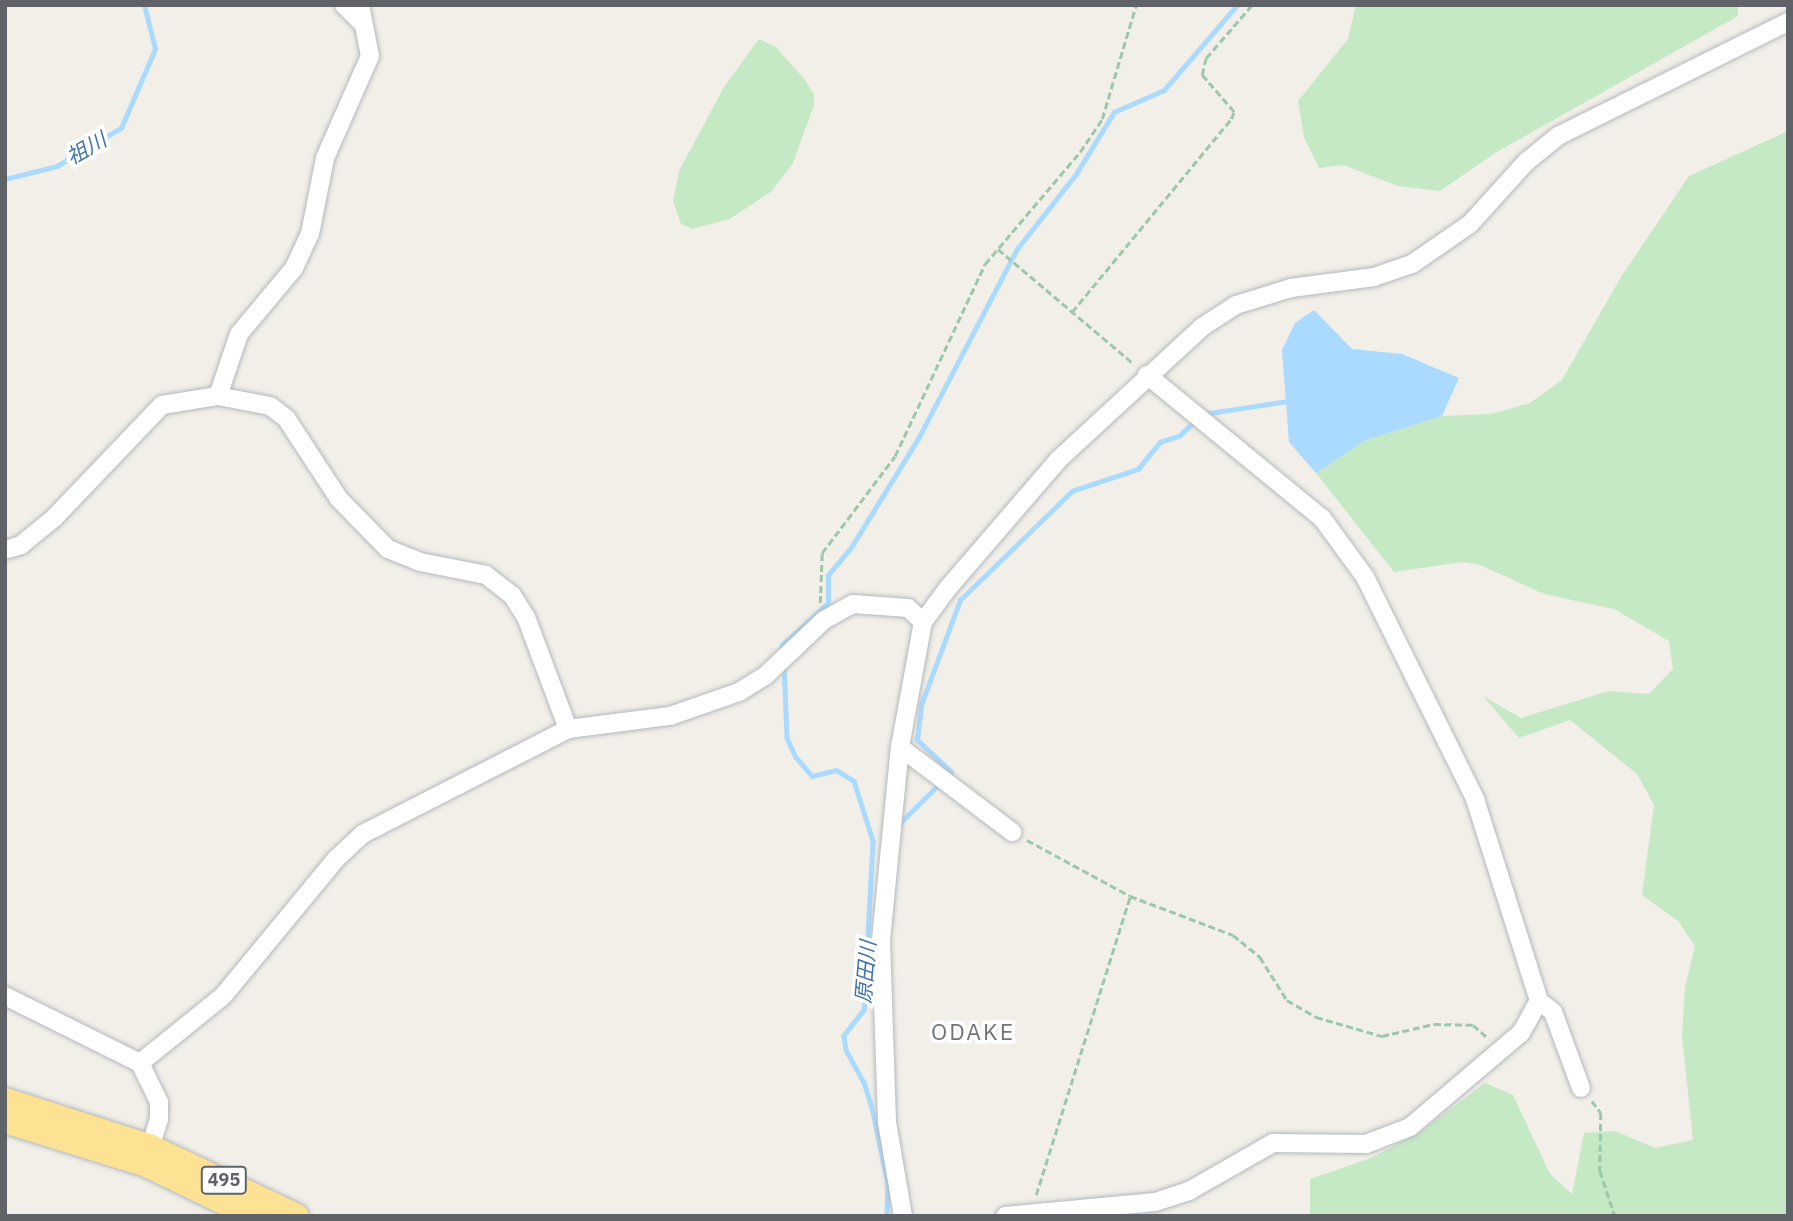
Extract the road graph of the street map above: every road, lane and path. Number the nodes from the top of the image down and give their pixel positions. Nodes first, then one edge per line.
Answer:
1 (344, 5) edge
2 (360, 5) edge
3 (1136, 5) edge
4 (1252, 5) edge
5 (1788, 22) edge
6 (363, 24) junction
7 (998, 249) junction
8 (1072, 312) junction
9 (1147, 375) junction
10 (218, 396) junction
11 (5, 550) edge
12 (824, 620) junction
13 (923, 622) junction
14 (568, 729) junction
15 (900, 747) junction
16 (1012, 832) joint
17 (1130, 896) junction
18 (5, 996) edge
19 (1539, 1001) junction
20 (1502, 1050) junction
21 (140, 1063) junction
22 (1581, 1088) joint
23 (5, 1100) edge
24 (5, 1121) edge
25 (147, 1156) junction
26 (1030, 1215) edge
27 (252, 1216) edge
28 (297, 1216) edge
29 (903, 1216) edge
30 (1006, 1216) edge
31 (1615, 1216) edge

1 - 6 street
2 - 6 street
3 - 7 path
4 - 8 path
5 - 9 street
6 - 10 street
7 - 8 path
7 - 12 path
8 - 9 path
9 - 13 street
9 - 19 street
10 - 11 street
10 - 14 street
12 - 13 street
12 - 14 street
13 - 15 street
14 - 21 street
15 - 16 street
15 - 29 street
16 - 17 path
17 - 20 path
17 - 26 path
18 - 21 street
19 - 20 street
19 - 22 street
20 - 26 street
21 - 25 street
22 - 31 path
23 - 25 highway, 495
24 - 25 highway, 495
25 - 27 highway, 495
25 - 28 highway, 495
26 - 30 street

